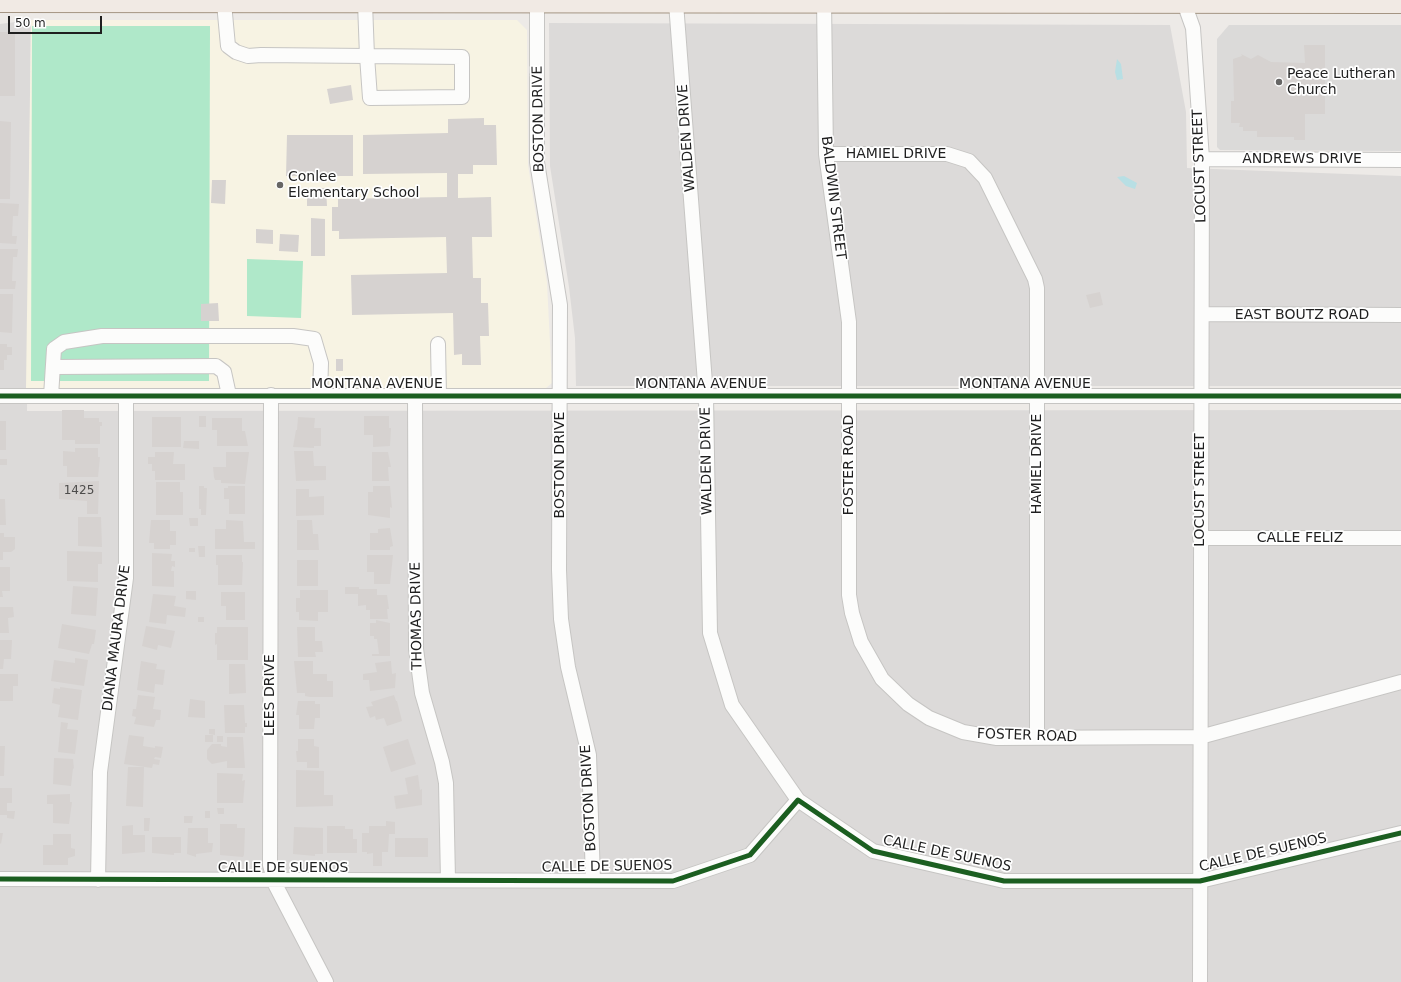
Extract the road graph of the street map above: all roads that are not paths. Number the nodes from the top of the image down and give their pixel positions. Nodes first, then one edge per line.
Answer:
1 (247, 2) edge
2 (537, 2) edge
3 (824, 2) edge
4 (1184, 2) edge
5 (0, 3) edge
6 (224, 3) junction
7 (365, 3) junction
8 (676, 3) junction
9 (1401, 4) edge
10 (367, 56) junction
11 (826, 154) junction
12 (1202, 159) junction
13 (1401, 160) edge
14 (1202, 314) junction
15 (1401, 315) edge
16 (438, 344) dead end
17 (54, 367) junction
18 (229, 395) junction
19 (271, 395) junction
20 (320, 395) junction
21 (0, 396) edge
22 (51, 396) junction
23 (126, 396) junction
24 (415, 396) junction
25 (438, 396) junction
26 (560, 396) junction
27 (706, 396) junction
28 (849, 396) junction
29 (1036, 396) junction
30 (1200, 396) junction
31 (1401, 396) edge
32 (1200, 538) junction
33 (1401, 538) edge
34 (1401, 682) edge
35 (1200, 737) junction
36 (1037, 738) junction
37 (798, 800) junction
38 (1401, 833) edge
39 (0, 879) edge
40 (98, 880) junction
41 (273, 880) junction
42 (448, 880) junction
43 (593, 880) junction
44 (1200, 881) junction
45 (326, 982) edge
46 (1200, 982) edge

1 - 6 main road
1 - 7 main road
2 - 7 main road
2 - 8 main road
2 - 26 street, BOSTON DRIVE
3 - 4 main road
3 - 8 main road
3 - 11 street, BALDWIN STREET
4 - 9 main road
4 - 12 street, LOCUST STREET
5 - 6 main road
6 - 10 street
7 - 10 street
8 - 27 street, WALDEN DRIVE
10 - 10 street
11 - 28 street, BALDWIN STREET
11 - 29 street, HAMIEL DRIVE
12 - 13 street, ANDREWS DRIVE
12 - 14 street, LOCUST STREET
14 - 15 street, EAST BOUTZ ROAD
14 - 30 street, LOCUST STREET
16 - 25 street
17 - 18 street
17 - 20 street
17 - 22 street
18 - 19 street, MONTANA AVENUE
18 - 23 street, MONTANA AVENUE
19 - 20 street, MONTANA AVENUE
19 - 41 street, LEES DRIVE
20 - 24 street, MONTANA AVENUE
21 - 22 street, MONTANA AVENUE
22 - 23 street, MONTANA AVENUE
23 - 40 street, DIANA MAURA DRIVE
24 - 25 street, MONTANA AVENUE
24 - 42 street, THOMAS DRIVE
25 - 26 street, MONTANA AVENUE
26 - 27 street, MONTANA AVENUE
26 - 43 street, BOSTON DRIVE
27 - 28 street, MONTANA AVENUE
27 - 37 street, WALDEN DRIVE
28 - 29 street, MONTANA AVENUE
28 - 36 street, FOSTER ROAD
29 - 30 street, MONTANA AVENUE
29 - 36 street, HAMIEL DRIVE
30 - 31 street, MONTANA AVENUE
30 - 32 street, LOCUST STREET
32 - 33 street, CALLE FELIZ
32 - 35 street, LOCUST STREET
34 - 35 street, FOSTER ROAD
35 - 36 street, FOSTER ROAD
35 - 44 street, LOCUST STREET
37 - 43 street, CALLE DE SUENOS
37 - 44 street, CALLE DE SUENOS
38 - 44 street, CALLE DE SUENOS
39 - 40 street, CALLE DE SUENOS
40 - 41 street, CALLE DE SUENOS
41 - 42 street, CALLE DE SUENOS
41 - 45 street, LEES DRIVE
42 - 43 street, CALLE DE SUENOS
44 - 46 street, LOCUST STREET

